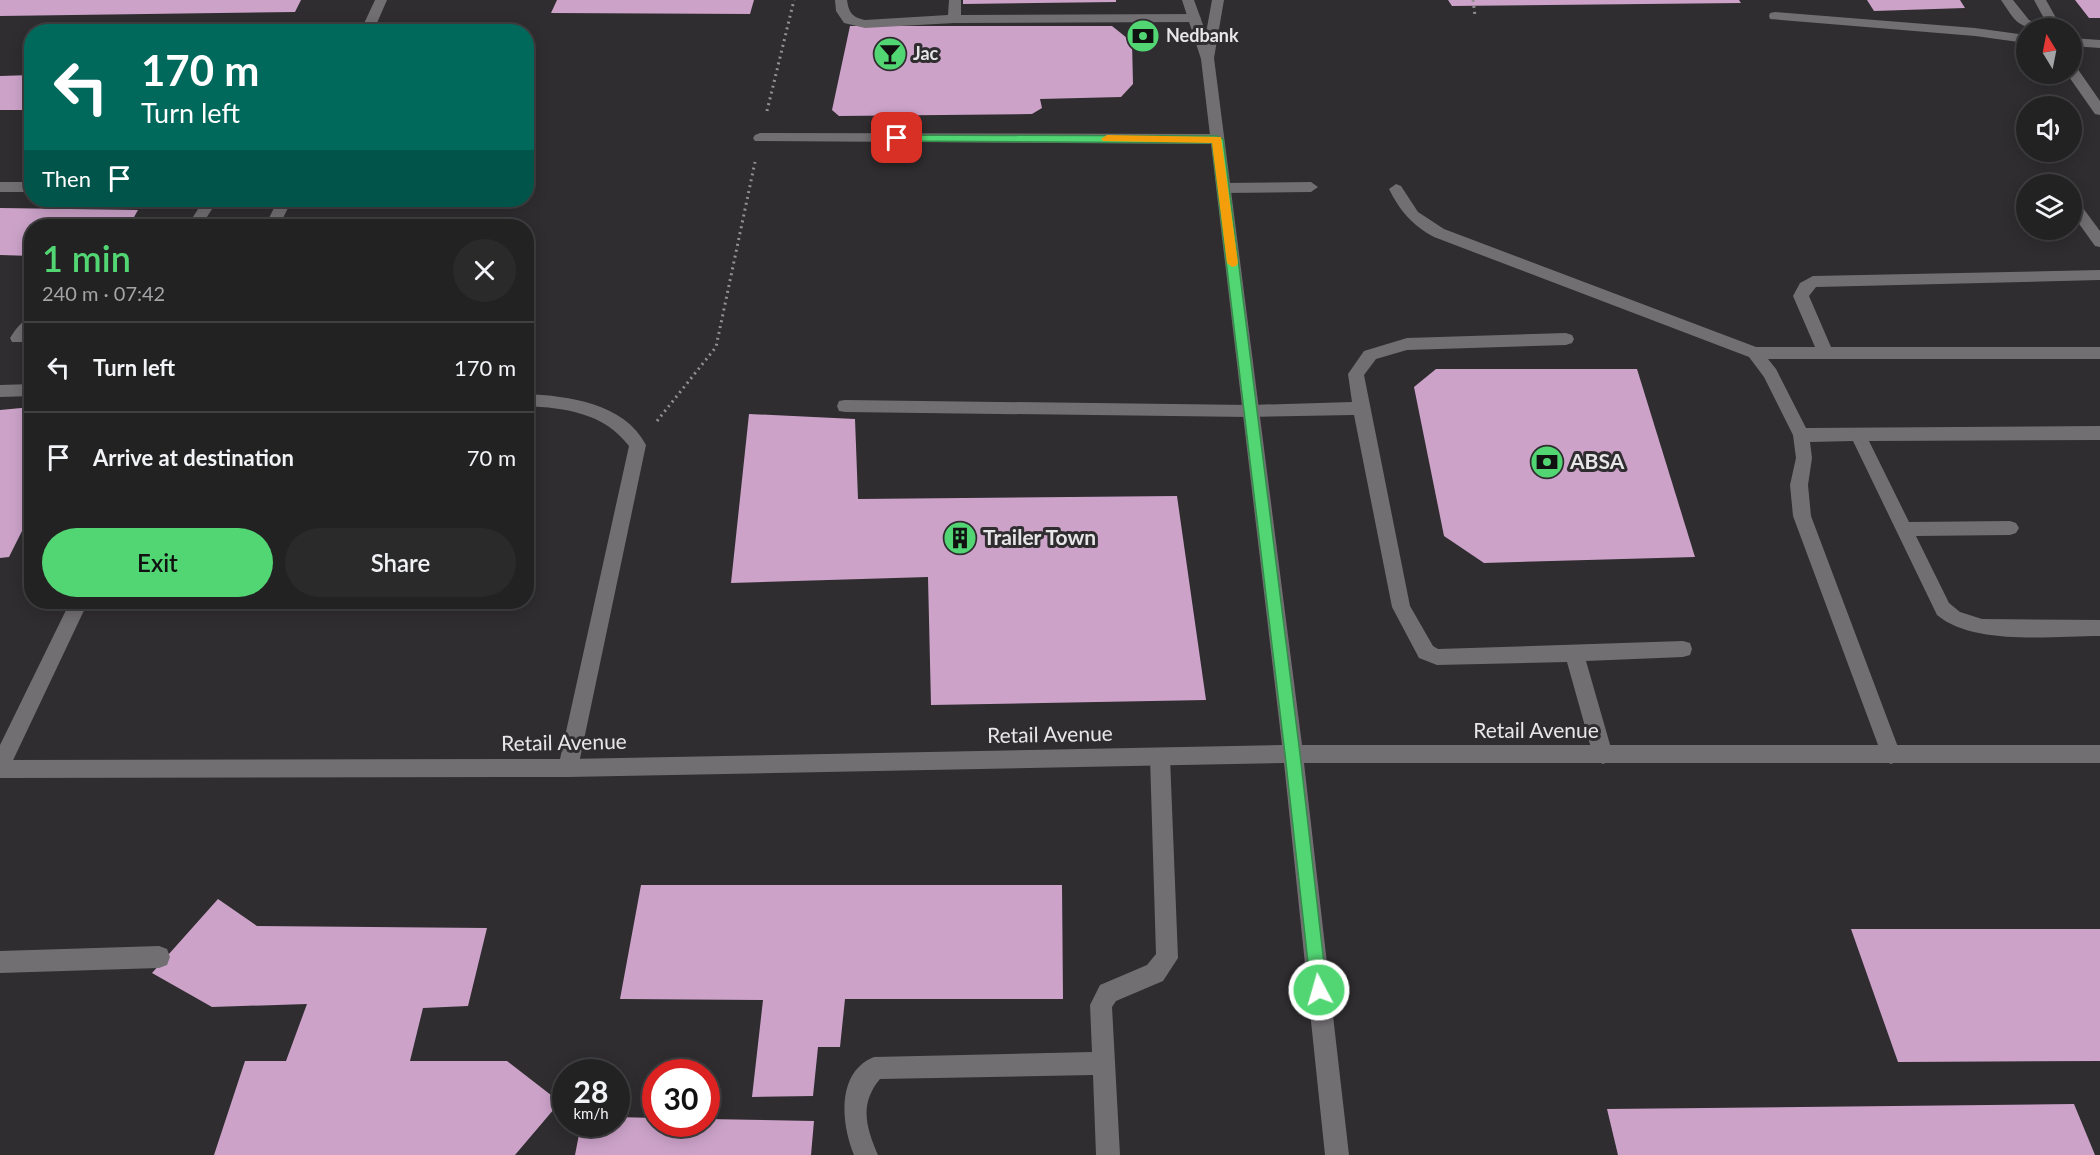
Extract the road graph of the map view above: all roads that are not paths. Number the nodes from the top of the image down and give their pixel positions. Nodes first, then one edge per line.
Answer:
1 (381, 0) edge
2 (841, 0) edge
3 (955, 0) edge
4 (1188, 0) edge
5 (1218, 0) edge
6 (2007, 0) edge
7 (2040, 0) edge
8 (1775, 16) dead end
9 (1195, 18) junction
10 (2020, 18) edge
11 (2050, 18) edge
12 (954, 19) junction
13 (370, 24) edge
14 (2016, 38) edge
15 (2082, 43) edge
16 (2100, 44) edge
17 (1208, 59) junction
18 (2081, 84) edge
19 (2100, 111) edge
20 (760, 138) road end
21 (1217, 139) junction
22 (0, 187) edge
23 (24, 187) edge
24 (1311, 187) dead end
25 (1223, 188) junction
26 (1396, 189) dead end
27 (2082, 218) edge
28 (2100, 242) edge
29 (2100, 275) edge
30 (24, 331) edge
31 (18, 338) dead end
32 (1566, 339) dead end
33 (1755, 353) junction
34 (1826, 353) junction
35 (2100, 353) edge
36 (24, 390) edge
37 (0, 391) edge
38 (534, 400) edge
39 (844, 406) dead end
40 (1360, 408) junction
41 (1250, 411) junction
42 (2100, 433) edge
43 (1801, 435) junction
44 (1858, 435) junction
45 (2010, 528) dead end
46 (1904, 529) junction
47 (76, 609) edge
48 (2100, 628) edge
49 (1683, 649) dead end
50 (1574, 653) junction
51 (1293, 754) junction
52 (2100, 754) edge
53 (1603, 755) junction
54 (1891, 755) junction
55 (1160, 757) junction
56 (0, 768) edge
57 (568, 768) junction
58 (159, 957) dead end
59 (0, 962) edge
60 (1105, 1063) junction
61 (866, 1155) edge
62 (1108, 1155) edge
63 (1337, 1155) edge

1 - 13 street
2 - 12 street
3 - 12 street
4 - 9 street
5 - 17 street
6 - 10 street
7 - 11 street
8 - 14 street
9 - 12 street
9 - 17 street
15 - 16 street
17 - 21 street
18 - 19 street
20 - 21 street
21 - 25 street
22 - 23 street
24 - 25 street
25 - 41 street
26 - 33 street
27 - 28 street
29 - 34 street
30 - 31 street
32 - 40 street
33 - 34 street
33 - 43 street
34 - 35 street
36 - 37 street
38 - 57 street
39 - 41 street
40 - 41 street
40 - 50 street
41 - 51 street
42 - 44 street
43 - 44 street
43 - 54 street
44 - 46 street
45 - 46 street
46 - 48 street
47 - 56 street
49 - 50 street
50 - 53 street
51 - 53 street, Retail Avenue
51 - 55 street, Retail Avenue
51 - 63 street
52 - 54 street, Retail Avenue
53 - 54 street, Retail Avenue
55 - 57 street, Retail Avenue
55 - 60 street
56 - 57 street, Retail Avenue
58 - 59 street
60 - 61 street
60 - 62 street

